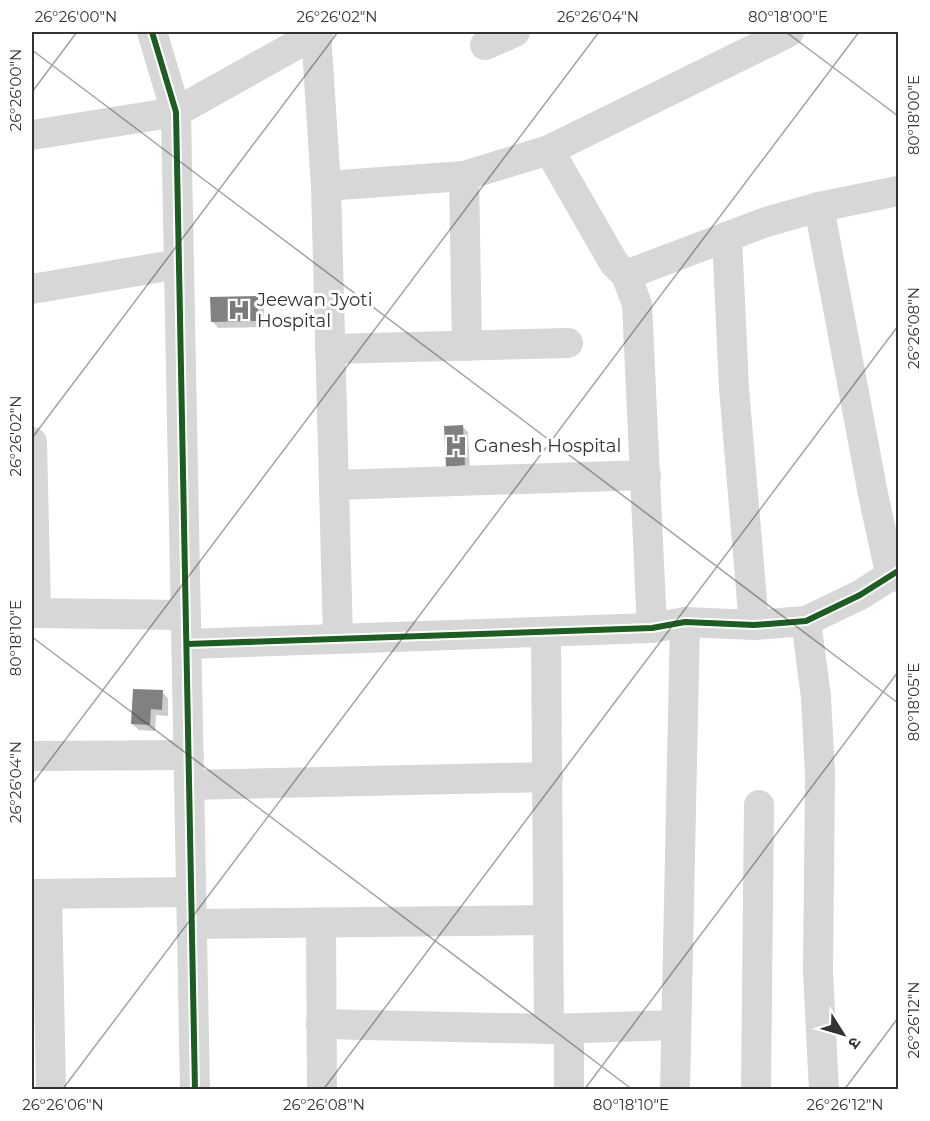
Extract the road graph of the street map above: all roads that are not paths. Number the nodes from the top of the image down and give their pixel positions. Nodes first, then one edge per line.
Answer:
1 (152, 32) edge
2 (317, 32) edge
3 (515, 32) edge
4 (789, 32) edge
5 (485, 45) dead end
6 (176, 112) junction
7 (32, 135) edge
8 (549, 150) junction
9 (464, 176) junction
10 (326, 186) junction
11 (898, 191) edge
12 (819, 207) junction
13 (727, 237) junction
14 (179, 264) junction
15 (626, 275) junction
16 (32, 289) edge
17 (568, 343) dead end
18 (467, 346) junction
19 (330, 349) junction
20 (32, 442) edge
21 (32, 473) edge
22 (646, 475) junction
23 (334, 485) junction
24 (895, 574) edge
25 (34, 613) edge
26 (806, 621) junction
27 (685, 622) junction
28 (754, 625) junction
29 (652, 628) junction
30 (187, 629) junction
31 (546, 632) junction
32 (338, 638) junction
33 (189, 755) junction
34 (32, 756) edge
35 (548, 777) junction
36 (189, 785) junction
37 (759, 805) dead end
38 (191, 892) junction
39 (39, 894) edge
40 (548, 920) junction
41 (321, 923) junction
42 (192, 924) junction
43 (321, 1024) junction
44 (676, 1025) junction
45 (559, 1029) junction
46 (51, 1089) edge
47 (195, 1089) edge
48 (322, 1089) edge
49 (569, 1089) edge
50 (675, 1089) edge
51 (756, 1089) edge
52 (824, 1089) edge

1 - 6 street
2 - 6 street
2 - 10 street
3 - 5 street
4 - 8 street
6 - 7 street
6 - 14 street
8 - 9 street
8 - 15 street
9 - 10 street
9 - 18 street
10 - 19 street
11 - 12 street
12 - 13 street
12 - 24 street
13 - 15 street
13 - 28 street
14 - 16 street
14 - 30 street
15 - 22 street
17 - 18 street
18 - 19 street
19 - 23 street
20 - 21 street
21 - 25 street
22 - 23 street
22 - 29 street
23 - 32 street
24 - 26 street
25 - 30 street
26 - 28 street
26 - 52 street
27 - 28 street
27 - 29 street
27 - 44 street
29 - 31 street
30 - 32 street
30 - 33 street
31 - 32 street
31 - 35 street
33 - 34 street
33 - 36 street
35 - 36 street
35 - 40 street
36 - 38 street
37 - 51 street
38 - 39 street
38 - 42 street
39 - 46 street
40 - 41 street
40 - 45 street
41 - 42 street
41 - 43 street
42 - 47 street
43 - 45 street
43 - 48 street
44 - 45 street
44 - 50 street
45 - 49 street

